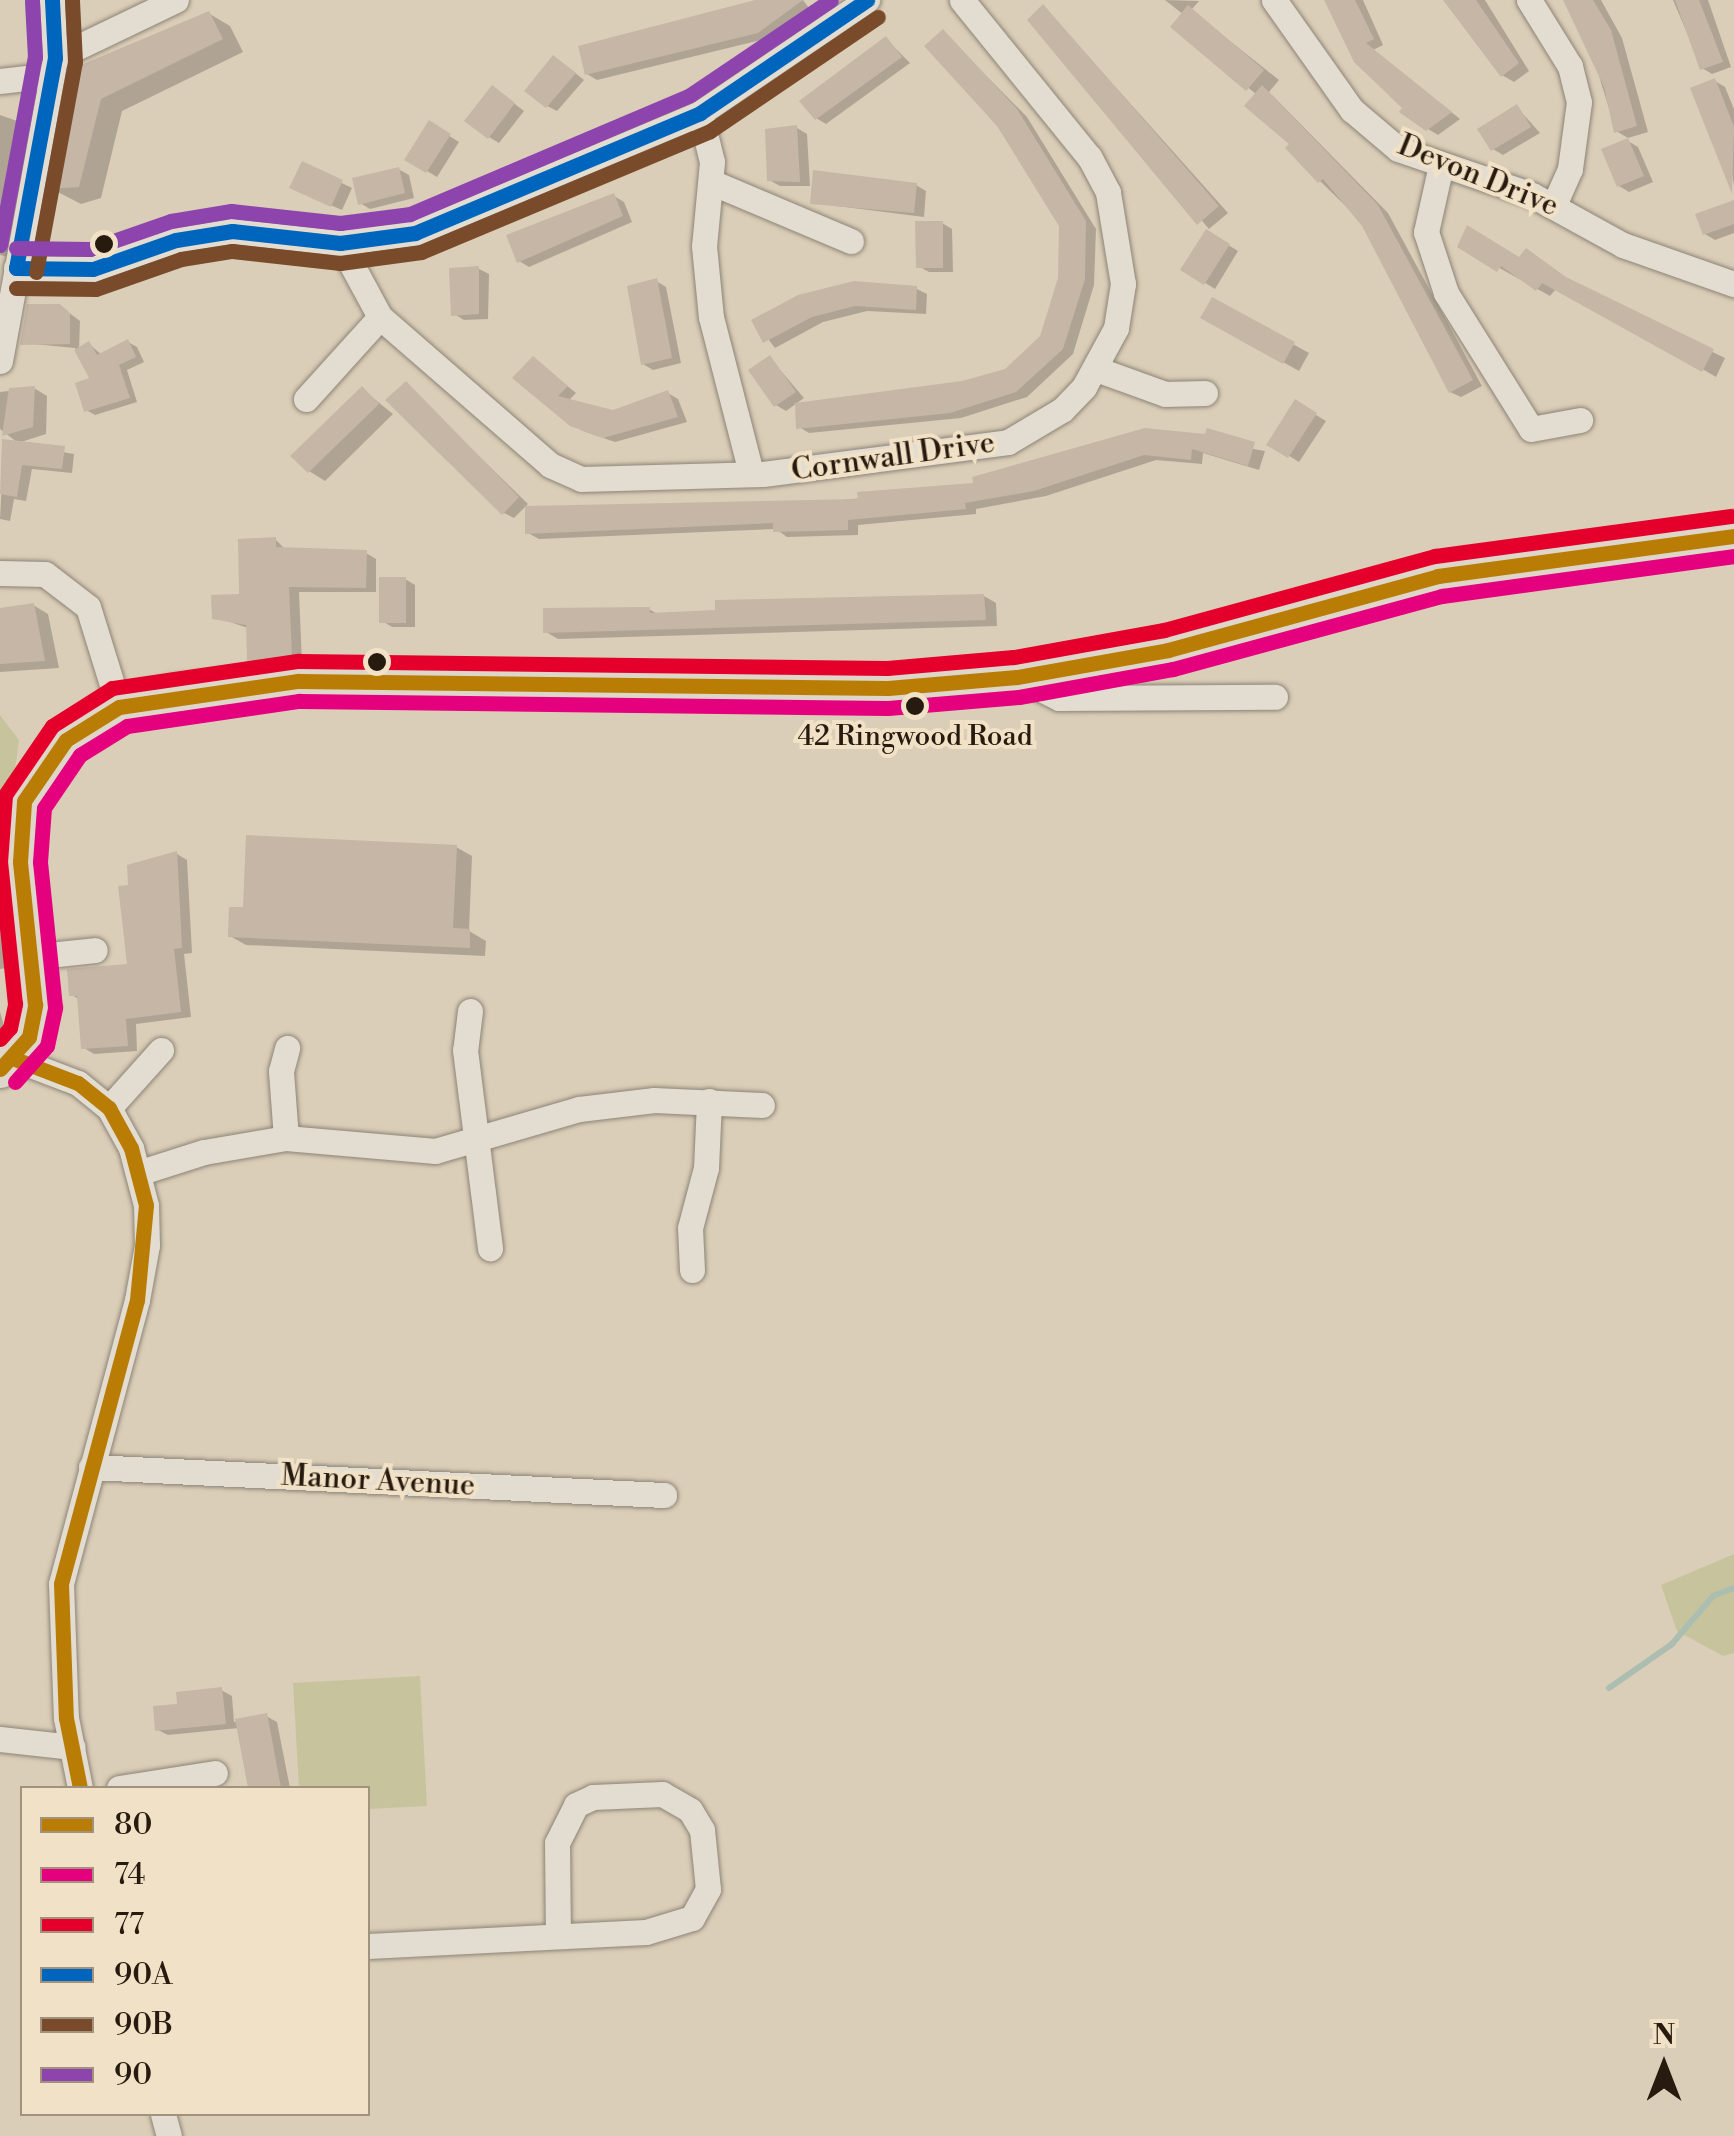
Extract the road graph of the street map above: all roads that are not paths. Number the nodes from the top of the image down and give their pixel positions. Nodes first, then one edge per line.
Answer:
1 (52, 0) edge
2 (176, 0) edge
3 (867, 0) edge
4 (962, 0) edge
5 (1274, 0) edge
6 (1528, 0) edge
7 (53, 67) junction
8 (0, 81) edge
9 (700, 112) junction
10 (1441, 166) junction
11 (711, 182) junction
12 (1554, 205) junction
13 (851, 241) dead end
14 (340, 243) junction
15 (9, 279) edge
16 (1734, 284) edge
17 (380, 317) junction
18 (0, 361) edge
19 (1096, 369) junction
20 (1204, 393) dead end
21 (306, 398) dead end
22 (1580, 420) dead end
23 (751, 474) junction
24 (1734, 536) edge
25 (0, 572) edge
26 (1017, 677) junction
27 (1275, 697) dead end
28 (119, 707) junction
29 (12, 812) edge
30 (10, 862) edge
31 (95, 950) dead end
32 (30, 957) junction
33 (470, 1011) dead end
34 (287, 1048) dead end
35 (161, 1050) dead end
36 (8, 1064) edge
37 (708, 1102) junction
38 (762, 1105) dead end
39 (109, 1108) junction
40 (286, 1138) junction
41 (481, 1141) junction
42 (138, 1173) junction
43 (490, 1248) dead end
44 (692, 1270) dead end
45 (92, 1467) junction
46 (664, 1494) dead end
47 (0, 1739) edge
48 (73, 1747) junction
49 (215, 1773) dead end
50 (80, 1786) edge
51 (132, 1786) edge
52 (558, 1936) junction
53 (370, 1946) edge

1 - 7 street
2 - 7 street
3 - 9 street
4 - 19 street, Cornwall Drive
5 - 10 street, Devon Drive
6 - 12 street
7 - 8 street
7 - 15 street
9 - 11 street
9 - 14 street
10 - 12 street, Devon Drive
10 - 22 street
11 - 13 street
11 - 23 street
12 - 16 street, Devon Drive
14 - 15 street
14 - 17 street, Cornwall Drive
15 - 18 street
17 - 21 street
17 - 23 street, Cornwall Drive
19 - 20 street
19 - 23 street, Cornwall Drive
24 - 26 highway
25 - 28 street
26 - 27 street
26 - 28 highway
28 - 29 highway
29 - 30 highway
30 - 32 highway
31 - 32 street
32 - 36 highway
33 - 41 street
34 - 40 street
35 - 39 street
36 - 39 street
37 - 38 street
37 - 41 street
37 - 44 street
39 - 42 street
40 - 41 street
40 - 42 street
41 - 43 street
42 - 45 street
45 - 46 street, Manor Avenue
45 - 48 street
47 - 48 street
48 - 50 street
49 - 51 street
52 - 52 street
52 - 53 street

